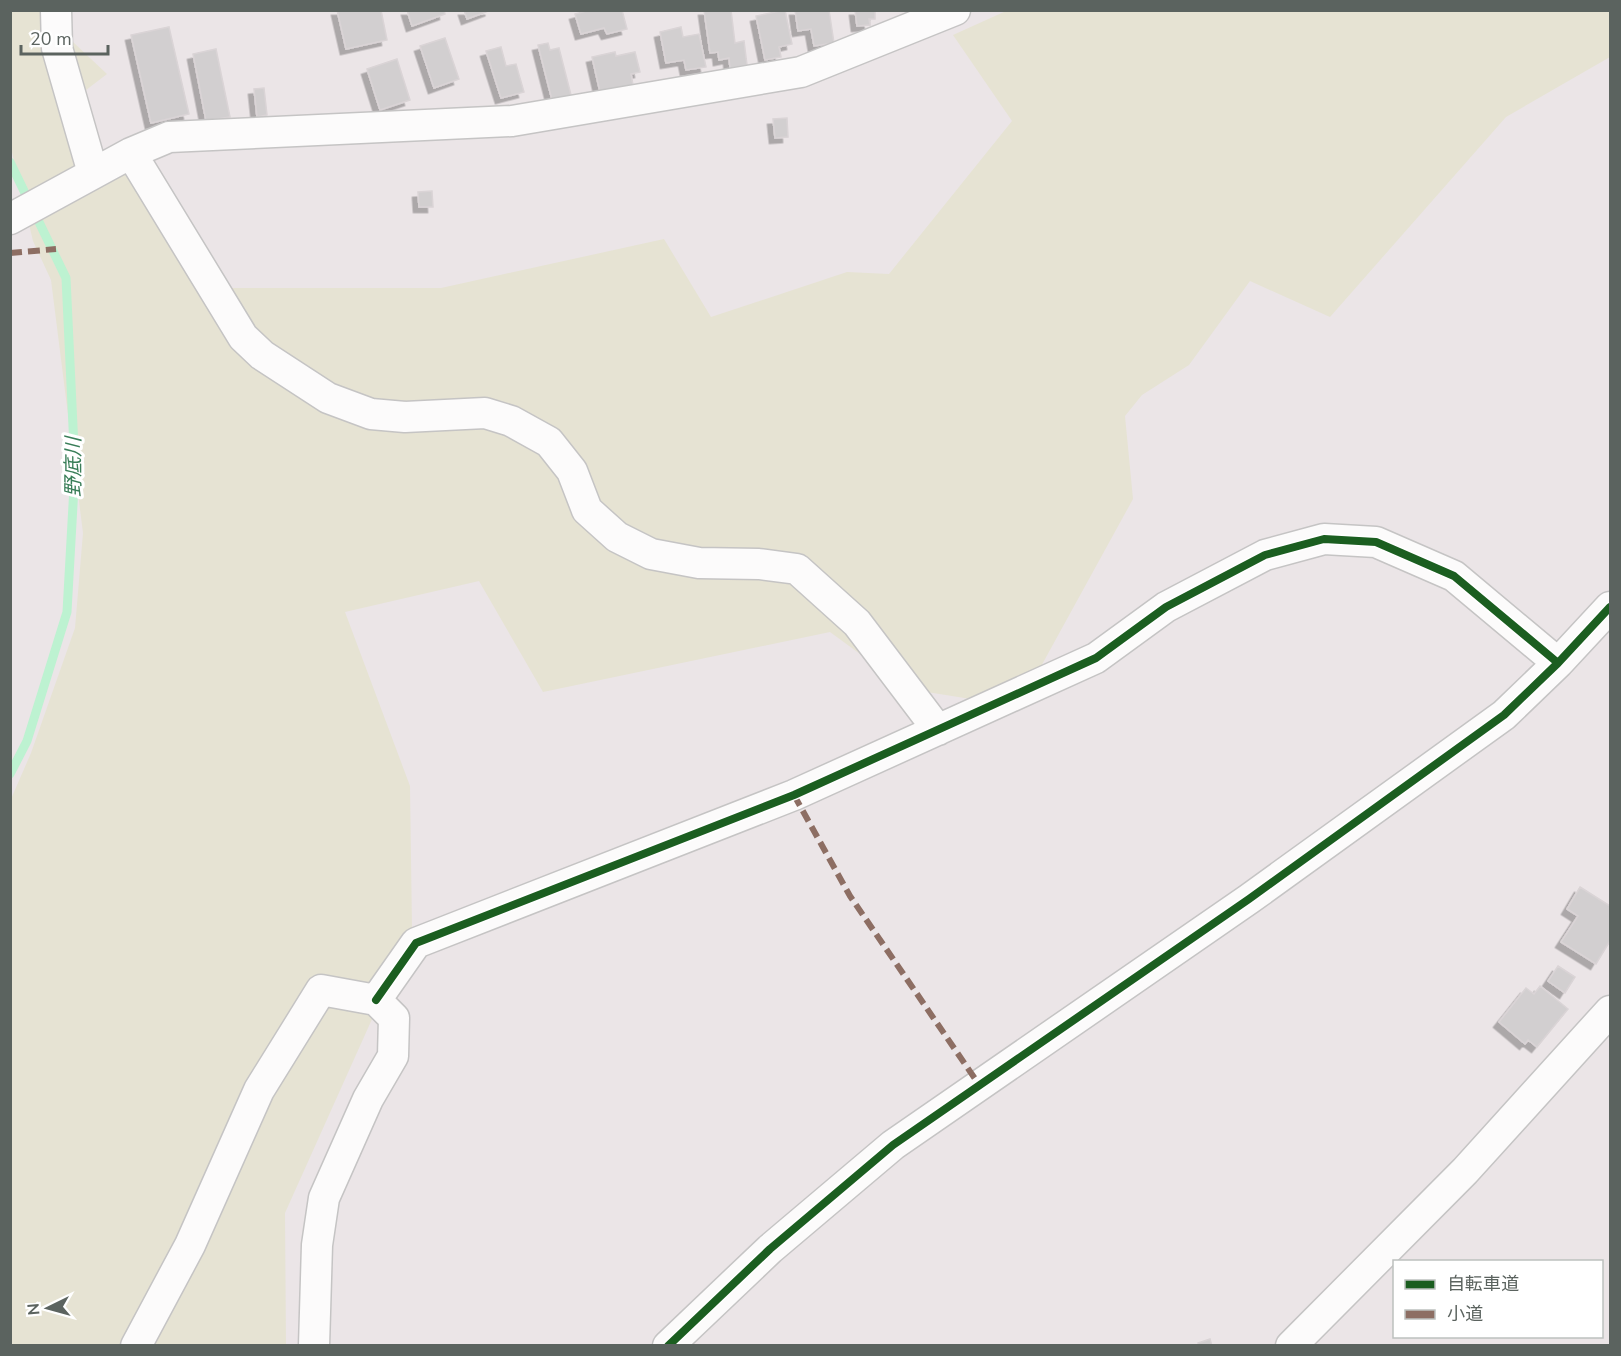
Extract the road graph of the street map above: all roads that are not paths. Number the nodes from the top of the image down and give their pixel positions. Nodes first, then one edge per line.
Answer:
1 (56, 10) edge
2 (937, 14) edge
3 (131, 153) junction
4 (84, 178) junction
5 (10, 219) edge
6 (1611, 607) edge
7 (1558, 663) junction
8 (938, 730) junction
9 (376, 1000) junction
10 (1611, 1011) edge
11 (136, 1346) edge
12 (314, 1346) edge
13 (668, 1346) edge
14 (1291, 1346) edge

1 - 4 street
2 - 3 street
3 - 4 street
3 - 8 street
4 - 5 street
6 - 7 street
7 - 8 street
7 - 13 street
8 - 9 street
9 - 11 street
9 - 12 street
10 - 14 street

